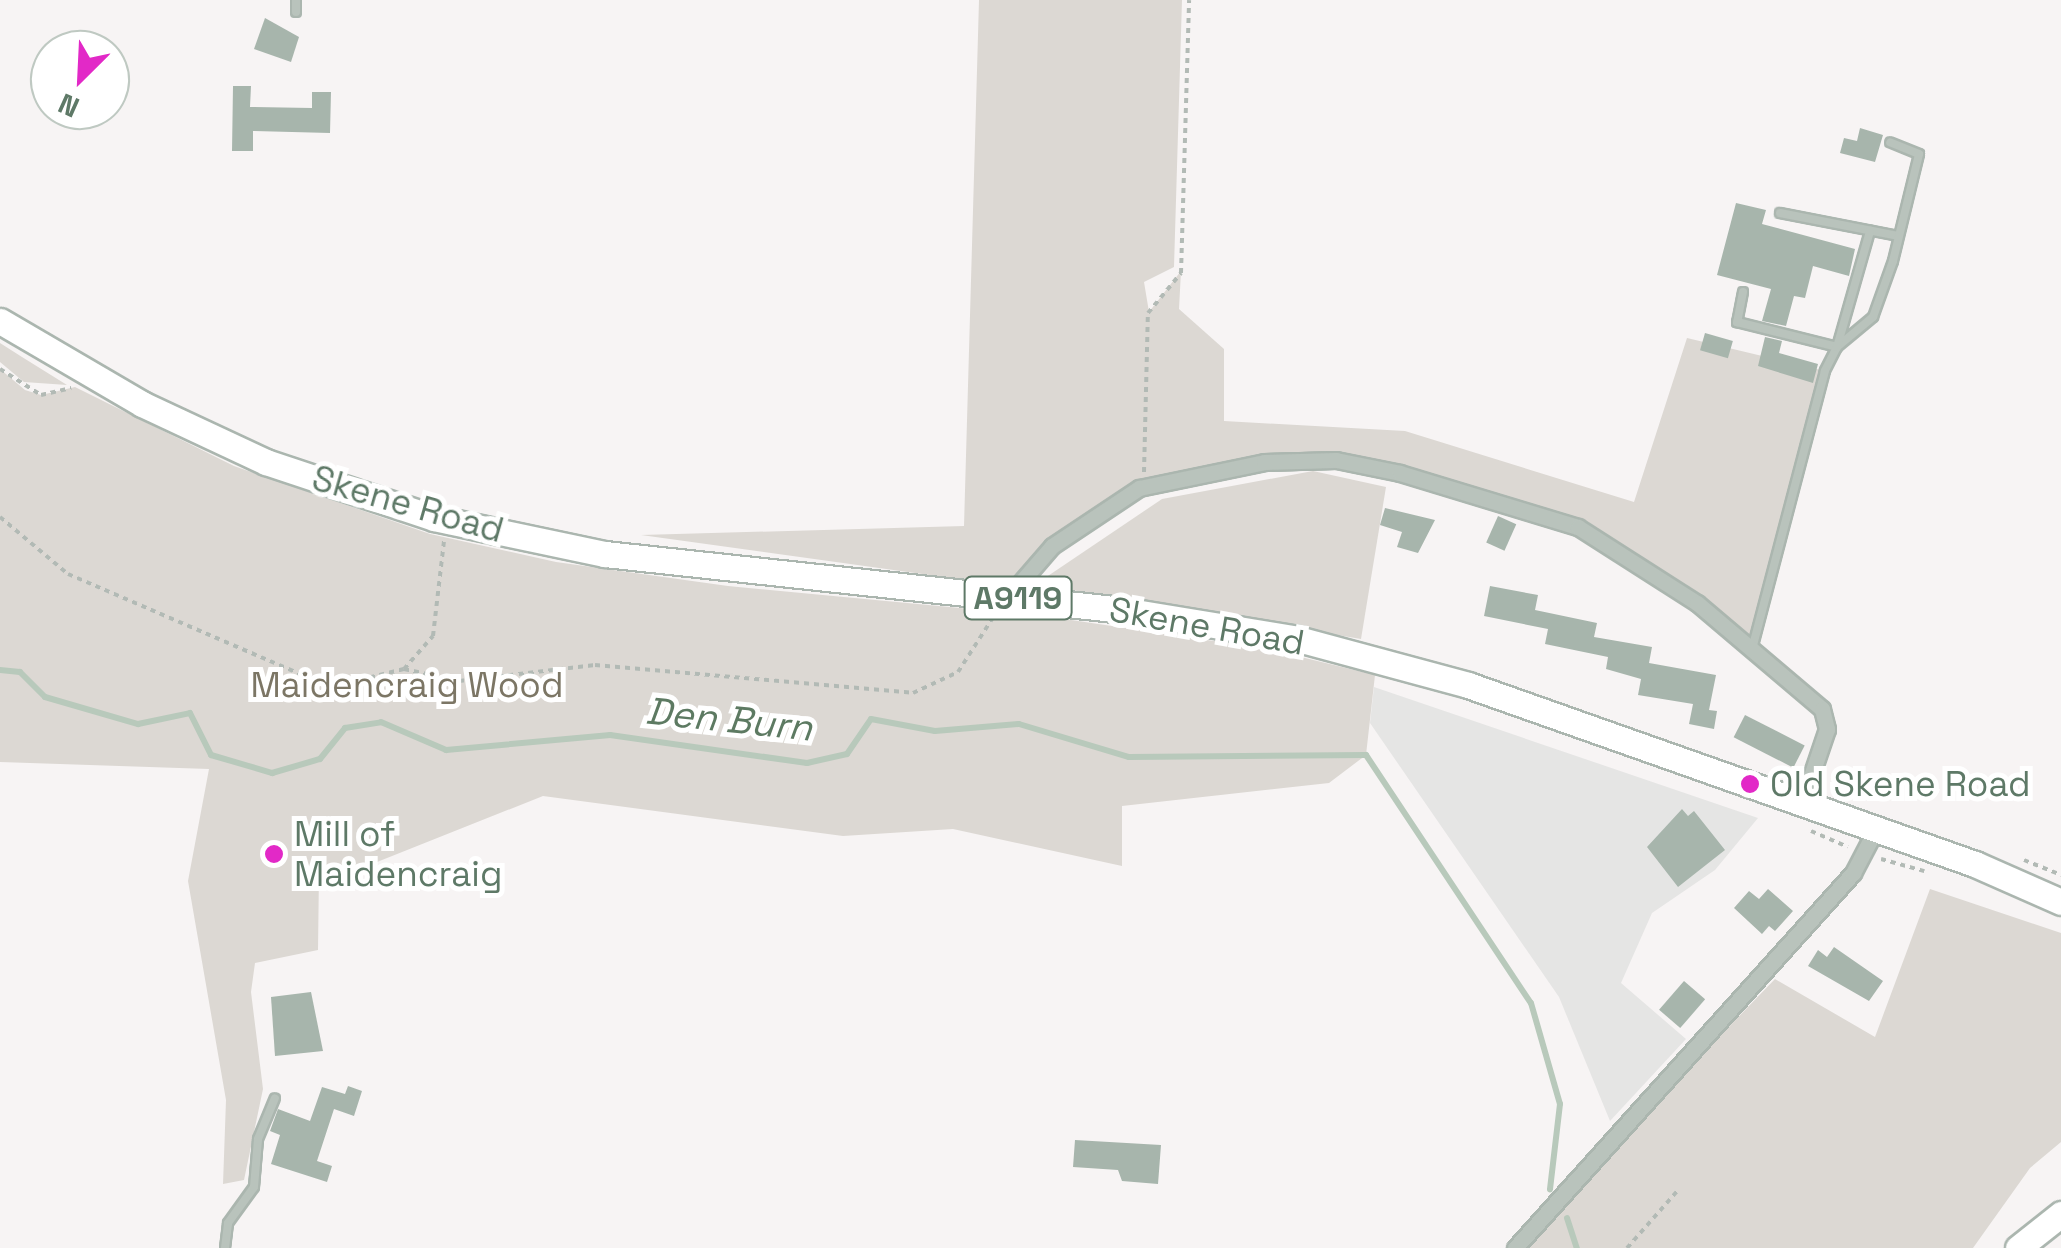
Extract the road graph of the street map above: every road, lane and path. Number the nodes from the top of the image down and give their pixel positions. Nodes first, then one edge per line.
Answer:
1 (296, 0) edge
2 (1189, 0) edge
3 (296, 12) dead end
4 (1890, 142) dead end
5 (1780, 213) dead end
6 (1870, 231) junction
7 (1898, 236) junction
8 (1743, 292) dead end
9 (0, 321) edge
10 (1838, 348) junction
11 (1144, 486) junction
12 (0, 517) edge
13 (444, 537) dead end
14 (1002, 604) junction
15 (1752, 650) junction
16 (404, 669) junction
17 (1802, 804) junction
18 (1876, 829) junction
19 (2055, 897) edge
20 (275, 1098) dead end
21 (1679, 1189) dead end
22 (2061, 1214) edge
23 (225, 1248) edge
24 (1515, 1248) edge
25 (1627, 1248) edge
26 (2018, 1248) edge

1 - 3 lane
2 - 11 path
4 - 7 lane
5 - 6 lane
6 - 7 lane
6 - 10 lane
7 - 10 lane
8 - 10 lane
9 - 14 main road, Skene Road / A9119
10 - 15 lane
11 - 14 street
11 - 15 street
12 - 16 path
13 - 16 path
14 - 16 path
14 - 17 main road, Skene Road / A9119
15 - 17 street
17 - 18 main road, Skene Road / A9119
18 - 19 main road, Skene Road / A9119
18 - 24 street
20 - 23 lane
21 - 25 path
22 - 26 main road

